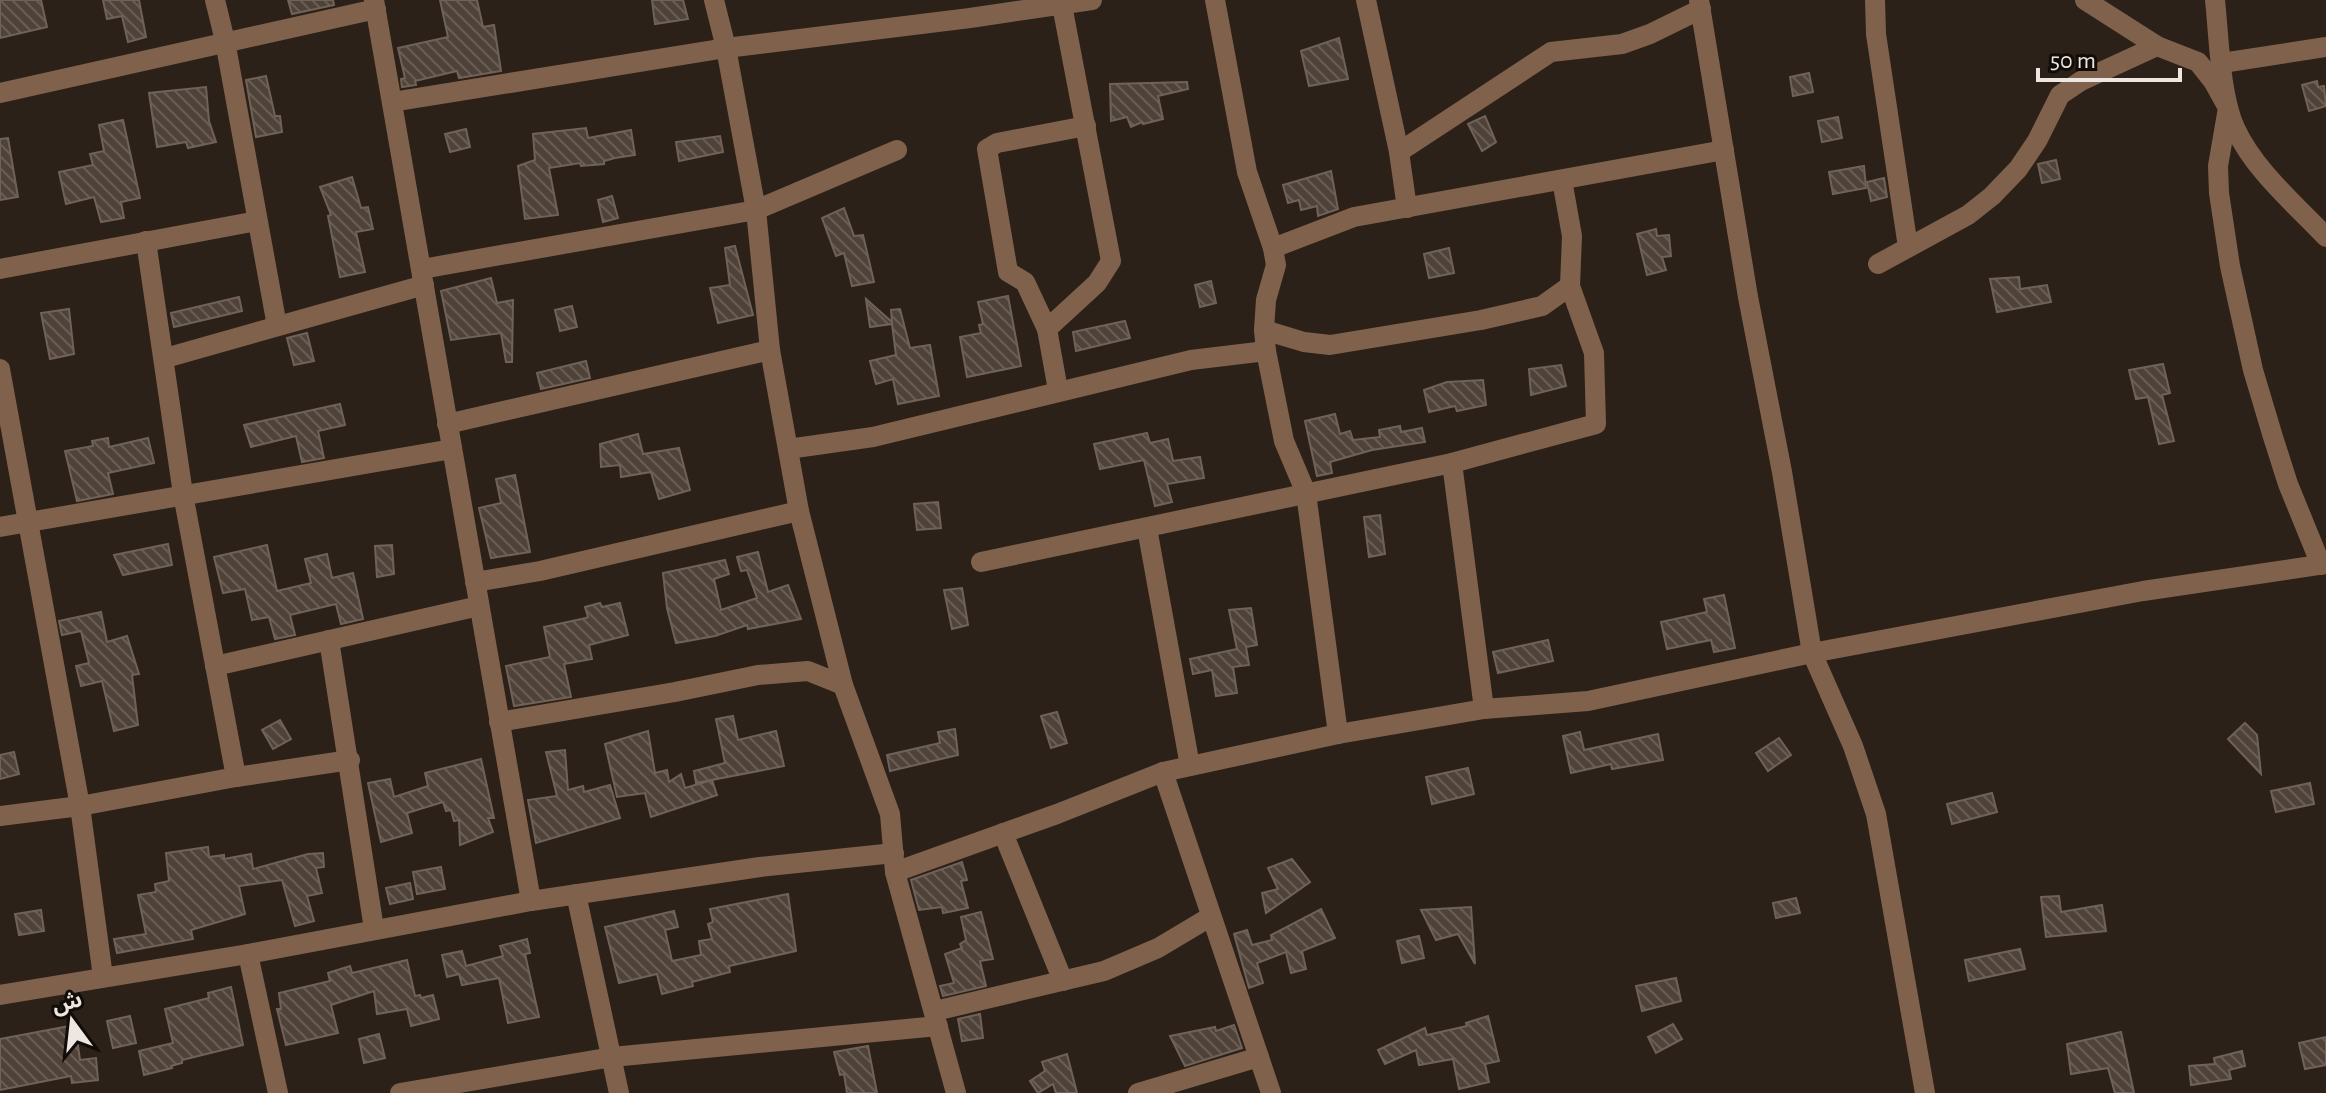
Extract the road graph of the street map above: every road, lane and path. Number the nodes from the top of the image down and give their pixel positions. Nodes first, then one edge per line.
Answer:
1 (215, 0) edge
2 (714, 0) edge
3 (1092, 0) edge
4 (1215, 0) edge
5 (1366, 0) edge
6 (1875, 0) edge
7 (2085, 0) edge
8 (2215, 0) edge
9 (1062, 2) edge
10 (1700, 4) edge
11 (375, 5) edge
12 (225, 41) junction
13 (2157, 46) junction
14 (2326, 47) edge
15 (726, 48) junction
16 (2222, 63) junction
17 (0, 93) edge
18 (392, 102) junction
19 (2228, 108) junction
20 (1086, 126) junction
21 (897, 150) dead end
22 (1724, 150) junction
23 (1399, 152) junction
24 (1562, 180) junction
25 (1407, 208) junction
26 (756, 210) junction
27 (257, 221) junction
28 (2326, 237) edge
29 (146, 241) junction
30 (1908, 247) junction
31 (1273, 248) junction
32 (1878, 264) dead end
33 (0, 269) edge
34 (423, 277) junction
35 (1570, 286) junction
36 (277, 326) junction
37 (1047, 329) junction
38 (1265, 340) junction
39 (770, 350) junction
40 (165, 358) junction
41 (0, 369) edge
42 (1058, 390) junction
43 (447, 424) junction
44 (452, 449) junction
45 (788, 449) junction
46 (1452, 463) junction
47 (1306, 493) junction
48 (183, 494) junction
49 (799, 511) junction
50 (29, 522) junction
51 (0, 527) edge
52 (1147, 528) junction
53 (981, 562) dead end
54 (2324, 565) edge
55 (475, 582) junction
56 (479, 606) junction
57 (329, 640) junction
58 (1812, 653) junction
59 (215, 666) junction
60 (843, 685) junction
61 (1484, 709) junction
62 (499, 722) junction
63 (1338, 734) junction
64 (350, 760) junction
65 (1190, 766) junction
66 (1163, 772) junction
67 (236, 777) junction
68 (80, 806) junction
69 (0, 816) edge
70 (1003, 833) junction
71 (894, 862) junction
72 (576, 894) junction
73 (531, 901) junction
74 (1210, 917) junction
75 (374, 929) junction
76 (248, 954) junction
77 (103, 977) junction
78 (1063, 981) junction
79 (0, 995) edge
80 (936, 1018) junction
81 (612, 1057) junction
82 (1259, 1057) junction
83 (278, 1093) edge
84 (400, 1093) edge
85 (619, 1093) edge
86 (956, 1093) edge
87 (1138, 1093) edge
88 (1271, 1093) edge
89 (1925, 1093) edge

1 - 12 street
2 - 15 street
3 - 9 street
4 - 31 street
5 - 23 street
6 - 30 street
7 - 13 street
8 - 16 street
9 - 15 street
9 - 20 street
10 - 22 street
10 - 23 street
11 - 12 street
11 - 18 street
12 - 17 street
12 - 27 street
13 - 19 street
13 - 30 street
14 - 16 street
15 - 18 street
15 - 26 street
16 - 19 street
18 - 34 street
19 - 28 street
19 - 54 street
20 - 37 street
20 - 37 street
21 - 26 street
22 - 24 street
22 - 58 street
23 - 25 street
24 - 25 street
24 - 35 street
25 - 31 street
26 - 34 street
26 - 39 street
27 - 29 street
27 - 36 street
29 - 33 street
29 - 40 street
30 - 32 street
31 - 38 street
34 - 36 street
34 - 43 street
35 - 38 street
35 - 46 street
36 - 40 street
37 - 42 street
38 - 42 street
38 - 47 street
39 - 43 street
39 - 45 street
40 - 48 street
41 - 50 street
42 - 45 street
43 - 44 street
44 - 48 street
44 - 55 street
45 - 49 street
46 - 47 street
46 - 61 street
47 - 52 street
47 - 63 street
48 - 50 street
48 - 59 street
49 - 55 street
49 - 60 street
50 - 51 street
50 - 68 street
52 - 53 street
52 - 65 street
54 - 58 street
55 - 56 street
56 - 57 street
56 - 62 street
57 - 59 street
57 - 64 street
58 - 61 street
58 - 89 street
59 - 67 street
60 - 62 street
60 - 71 street
61 - 63 street
62 - 73 street
63 - 65 street
64 - 67 street
64 - 75 street
65 - 66 street
66 - 70 street
66 - 74 street
67 - 68 street
68 - 69 street
68 - 77 street
70 - 71 street
70 - 78 street
71 - 72 street
71 - 80 street
72 - 73 street
72 - 81 street
73 - 75 street
74 - 78 street
74 - 82 street
75 - 76 street
76 - 77 street
76 - 83 street
77 - 79 street
78 - 80 street
80 - 81 street
80 - 86 street
81 - 84 street
81 - 85 street
82 - 87 street
82 - 88 street

